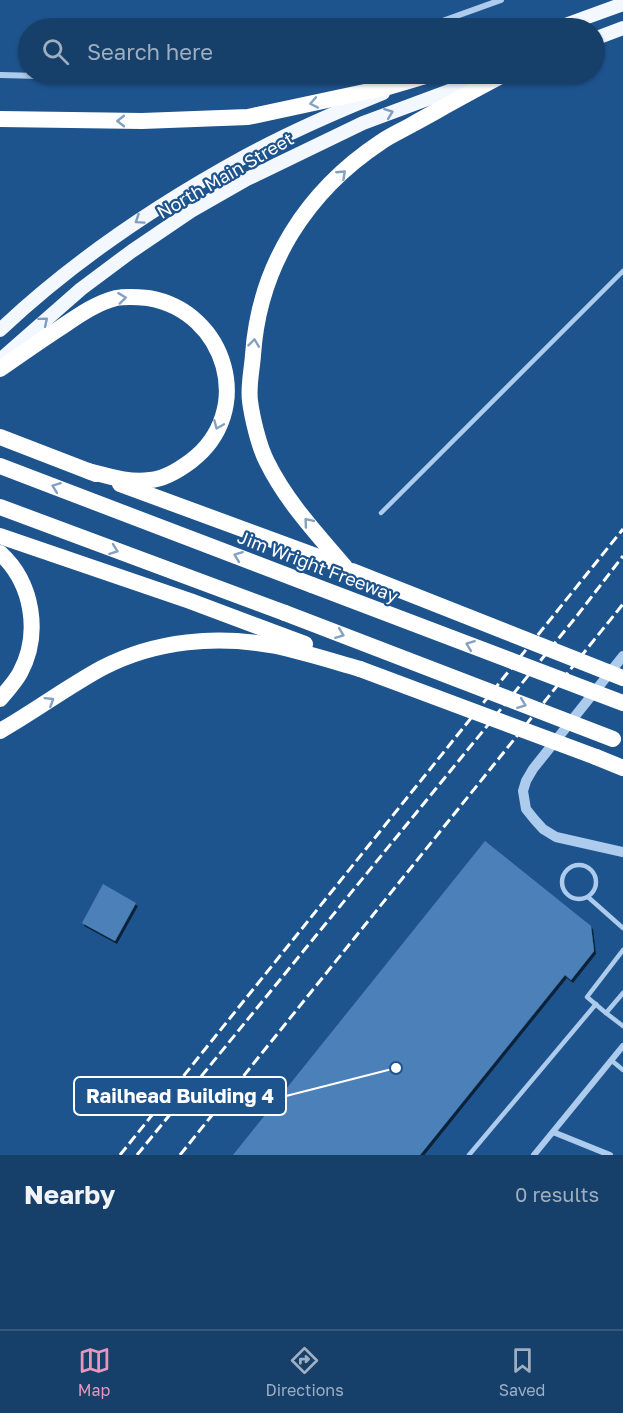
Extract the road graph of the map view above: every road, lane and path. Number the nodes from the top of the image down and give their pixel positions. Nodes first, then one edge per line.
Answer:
1 (501, 0) edge
2 (623, 4) edge
3 (451, 18) edge
4 (584, 18) edge
5 (623, 28) edge
6 (605, 35) edge
7 (0, 75) edge
8 (18, 75) edge
9 (399, 84) edge
10 (409, 84) edge
11 (470, 84) edge
12 (487, 84) edge
13 (0, 119) edge
14 (623, 271) edge
15 (0, 330) edge
16 (0, 360) edge
17 (0, 369) edge
18 (0, 437) edge
19 (0, 466) edge
20 (88, 471) junction
21 (0, 507) edge
22 (381, 513) dead end
23 (0, 536) edge
24 (0, 553) edge
25 (349, 569) junction
26 (623, 656) edge
27 (360, 669) junction
28 (623, 678) edge
29 (0, 699) edge
30 (623, 703) edge
31 (0, 731) edge
32 (618, 741) edge
33 (623, 768) edge
34 (623, 852) edge
35 (588, 897) junction
36 (623, 928) edge
37 (623, 950) edge
38 (623, 993) edge
39 (596, 1004) junction
40 (606, 1012) junction
41 (623, 1026) edge
42 (623, 1046) edge
43 (611, 1060) junction
44 (623, 1070) edge
45 (553, 1132) junction
46 (469, 1155) edge
47 (534, 1155) edge
48 (610, 1155) edge

1 - 3 street
2 - 4 main road
5 - 6 main road
7 - 8 street
9 -> 13 highway
10 -> 15 main road, North Main Street
16 -> 11 main road, North Main Street
25 -> 12 highway
14 - 22 lane
17 -> 20 highway
18 - 20 highway
30 -> 19 highway, Jim Wright Freeway, bridge
20 - 25 highway
21 -> 32 highway, bridge
23 - 27 highway
24 - 29 highway
25 - 28 highway, bridge
26 - 34 street
31 -> 27 highway
27 - 33 highway, bridge
35 - 35 lane
35 - 36 lane
37 - 39 lane
38 - 40 lane
39 - 40 lane
39 - 46 lane
40 - 41 lane
42 - 43 street
43 - 44 lane
43 - 45 street
45 - 47 street
45 - 48 street

